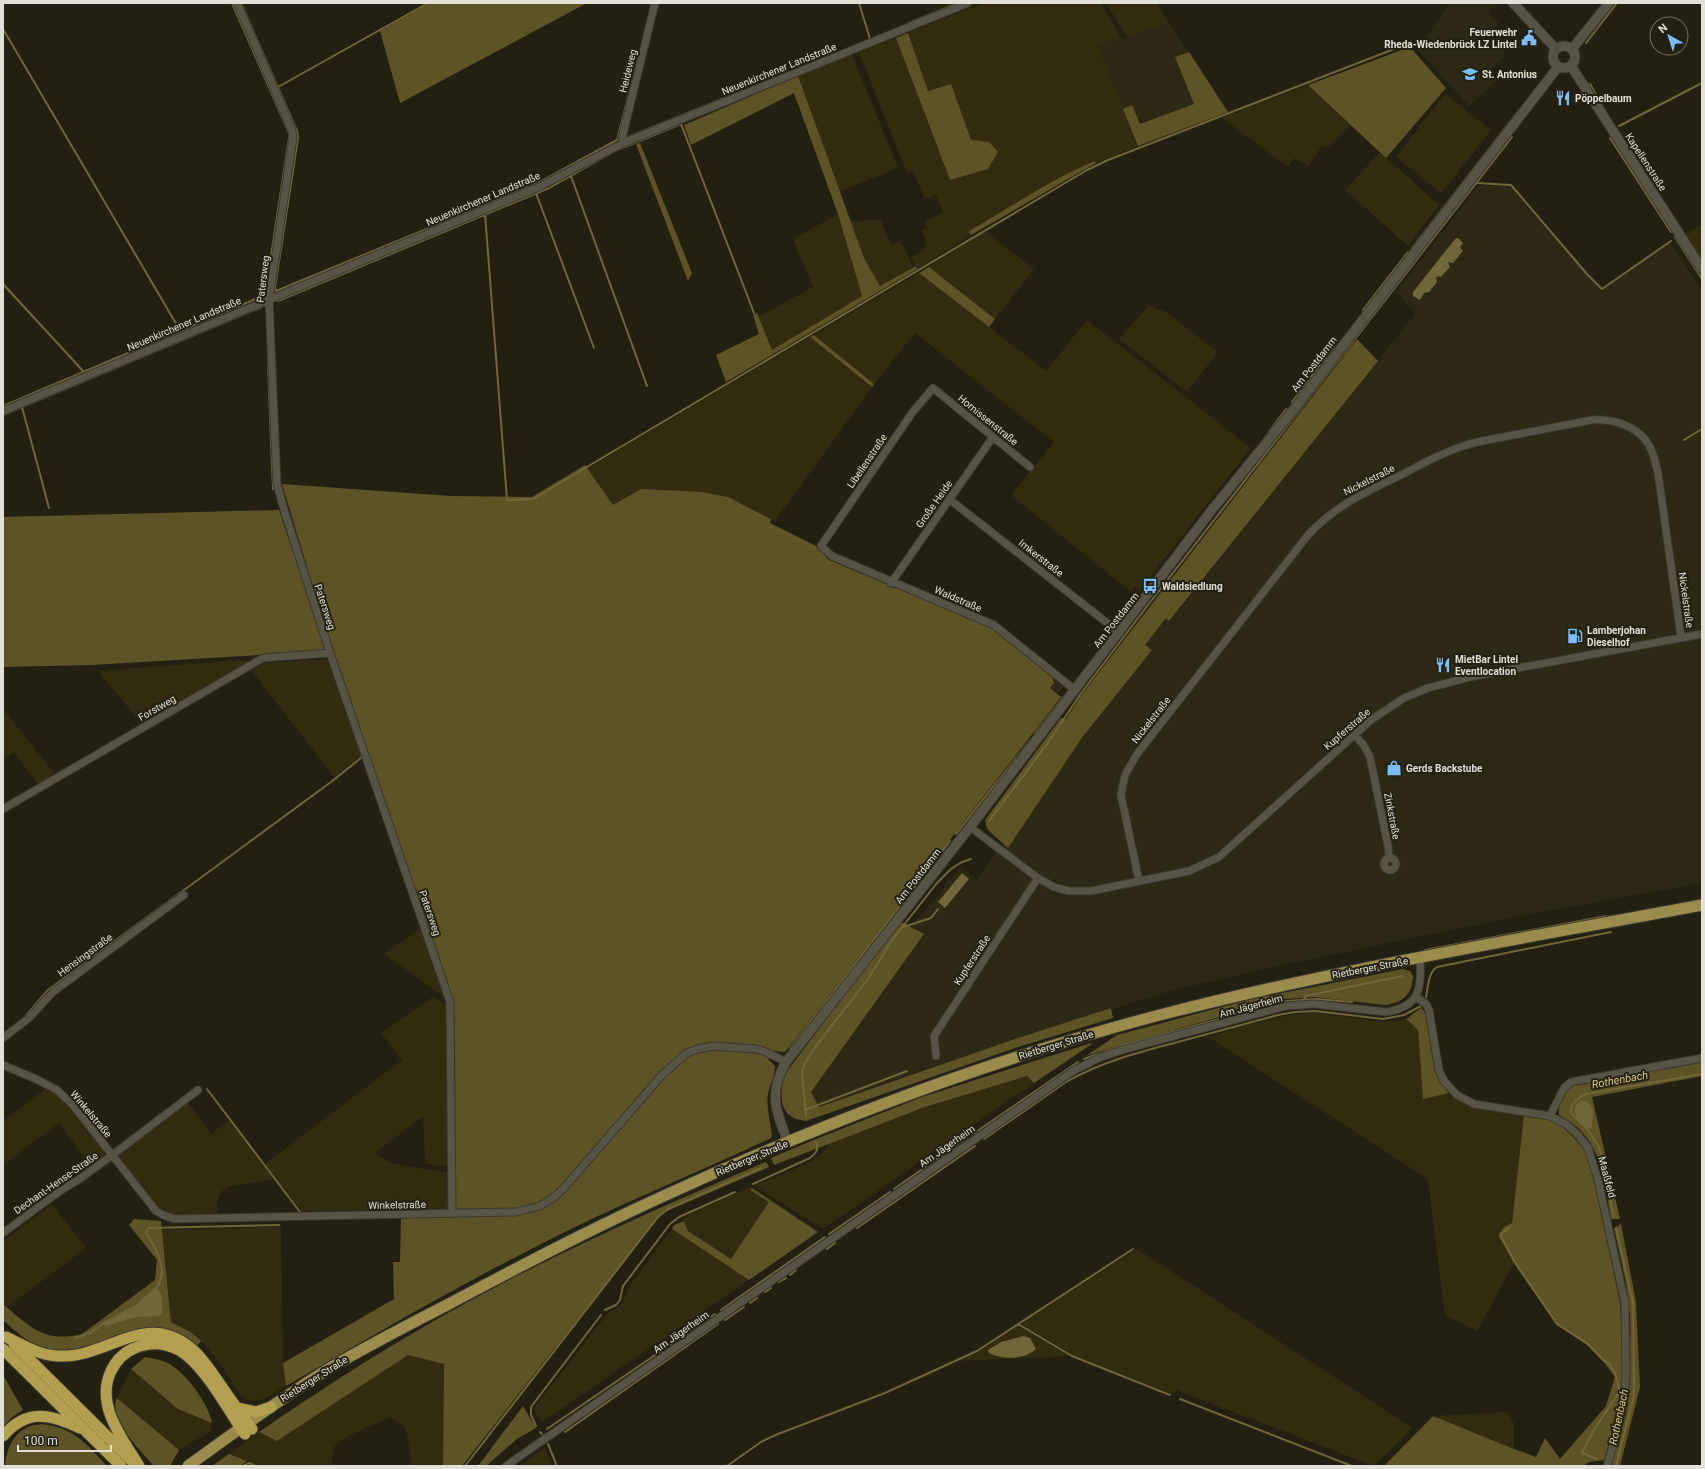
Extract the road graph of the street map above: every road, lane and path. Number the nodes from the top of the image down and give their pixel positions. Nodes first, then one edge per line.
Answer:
1 (237, 3) edge
2 (655, 3) edge
3 (968, 3) edge
4 (1513, 3) edge
5 (1609, 3) edge
6 (1556, 49) junction
7 (1572, 49) junction
8 (1571, 66) junction
9 (1558, 67) junction
10 (623, 143) junction
11 (1702, 269) edge
12 (269, 300) junction
13 (933, 388) joint
14 (3, 411) edge
15 (993, 437) junction
16 (1030, 467) dead end
17 (949, 499) junction
18 (821, 546) joint
19 (891, 583) junction
20 (1120, 633) junction
21 (1702, 634) edge
22 (1681, 637) junction
23 (330, 653) junction
24 (1075, 690) junction
25 (1354, 735) junction
26 (3, 809) edge
27 (970, 827) junction
28 (1388, 858) dead end
29 (1038, 878) junction
30 (1139, 881) junction
31 (184, 895) dead end
32 (1702, 905) edge
33 (1420, 958) junction
34 (1416, 996) junction
35 (3, 1038) edge
36 (936, 1056) dead end
37 (1702, 1058) edge
38 (786, 1062) junction
39 (3, 1065) edge
40 (198, 1090) dead end
41 (1550, 1116) junction
42 (788, 1142) junction
43 (112, 1155) junction
44 (452, 1214) junction
45 (3, 1233) edge
46 (448, 1304) junction
47 (4, 1336) edge
48 (3, 1349) edge
49 (271, 1407) junction
50 (238, 1408) junction
51 (246, 1428) junction
52 (88, 1431) junction
53 (3, 1436) edge
54 (121, 1466) edge
55 (138, 1466) edge
56 (188, 1466) edge
57 (201, 1466) edge
58 (506, 1466) edge
59 (1607, 1466) edge

1 - 12 street, Patersweg
2 - 10 street, Heideweg
3 - 10 street, Neuenkirchener Landstraße
4 - 6 street
5 - 7 street
6 - 7 street
6 - 9 street
7 - 8 street
8 - 9 street
8 - 11 street, Kapellenstraße
9 - 20 street, Am Postdamm
10 - 12 street, Neuenkirchener Landstraße
12 - 14 street, Neuenkirchener Landstraße
12 - 23 street, Patersweg
13 - 15 street, Hornissenstraße
13 - 18 street, Libellenstraße
15 - 16 street, Hornissenstraße
15 - 17 street, Große Heide
17 - 19 street, Große Heide
17 - 20 street, Imkerstraße
18 - 19 street, Waldstraße
19 - 24 street, Waldstraße
20 - 24 street, Am Postdamm
21 - 22 street, Kupferstraße
22 - 25 street, Kupferstraße
22 - 30 street, Nickelstraße
23 - 26 street, Forstweg
23 - 44 street, Patersweg
24 - 27 street, Am Postdamm
25 - 28 street, Zinkstraße
25 - 30 street, Kupferstraße
27 - 29 street, Kupferstraße
27 - 38 street, Am Postdamm
29 - 30 street, Kupferstraße
29 - 36 street, Kupferstraße
31 - 35 street, Hensingstraße
32 - 33 main road, Rietberger Straße
33 - 34 street
33 - 42 main road, Rietberger Straße
34 - 41 street, Maaßfeld
34 - 58 street, Am Jägerheim
37 - 41 street
38 - 42 street, Am Postdamm
38 - 44 street, Winkelstraße
39 - 43 street, Winkelstraße
40 - 43 street, Dechant-Hense-Straße
41 - 59 street, Maaßfeld
42 - 46 main road, Rietberger Straße
43 - 44 street, Winkelstraße
43 - 45 street, Dechant-Hense-Straße
46 - 49 main road, Rietberger Straße
46 - 51 main road, Rietberger Straße
47 - 50 highway
47 - 55 highway
48 - 52 highway
49 - 50 highway
49 - 51 main road, Rietberger Straße
50 - 51 highway
51 - 55 highway
51 - 56 main road, Rietberger Straße
51 - 57 main road, Rietberger Straße
52 - 53 highway
52 - 54 highway

